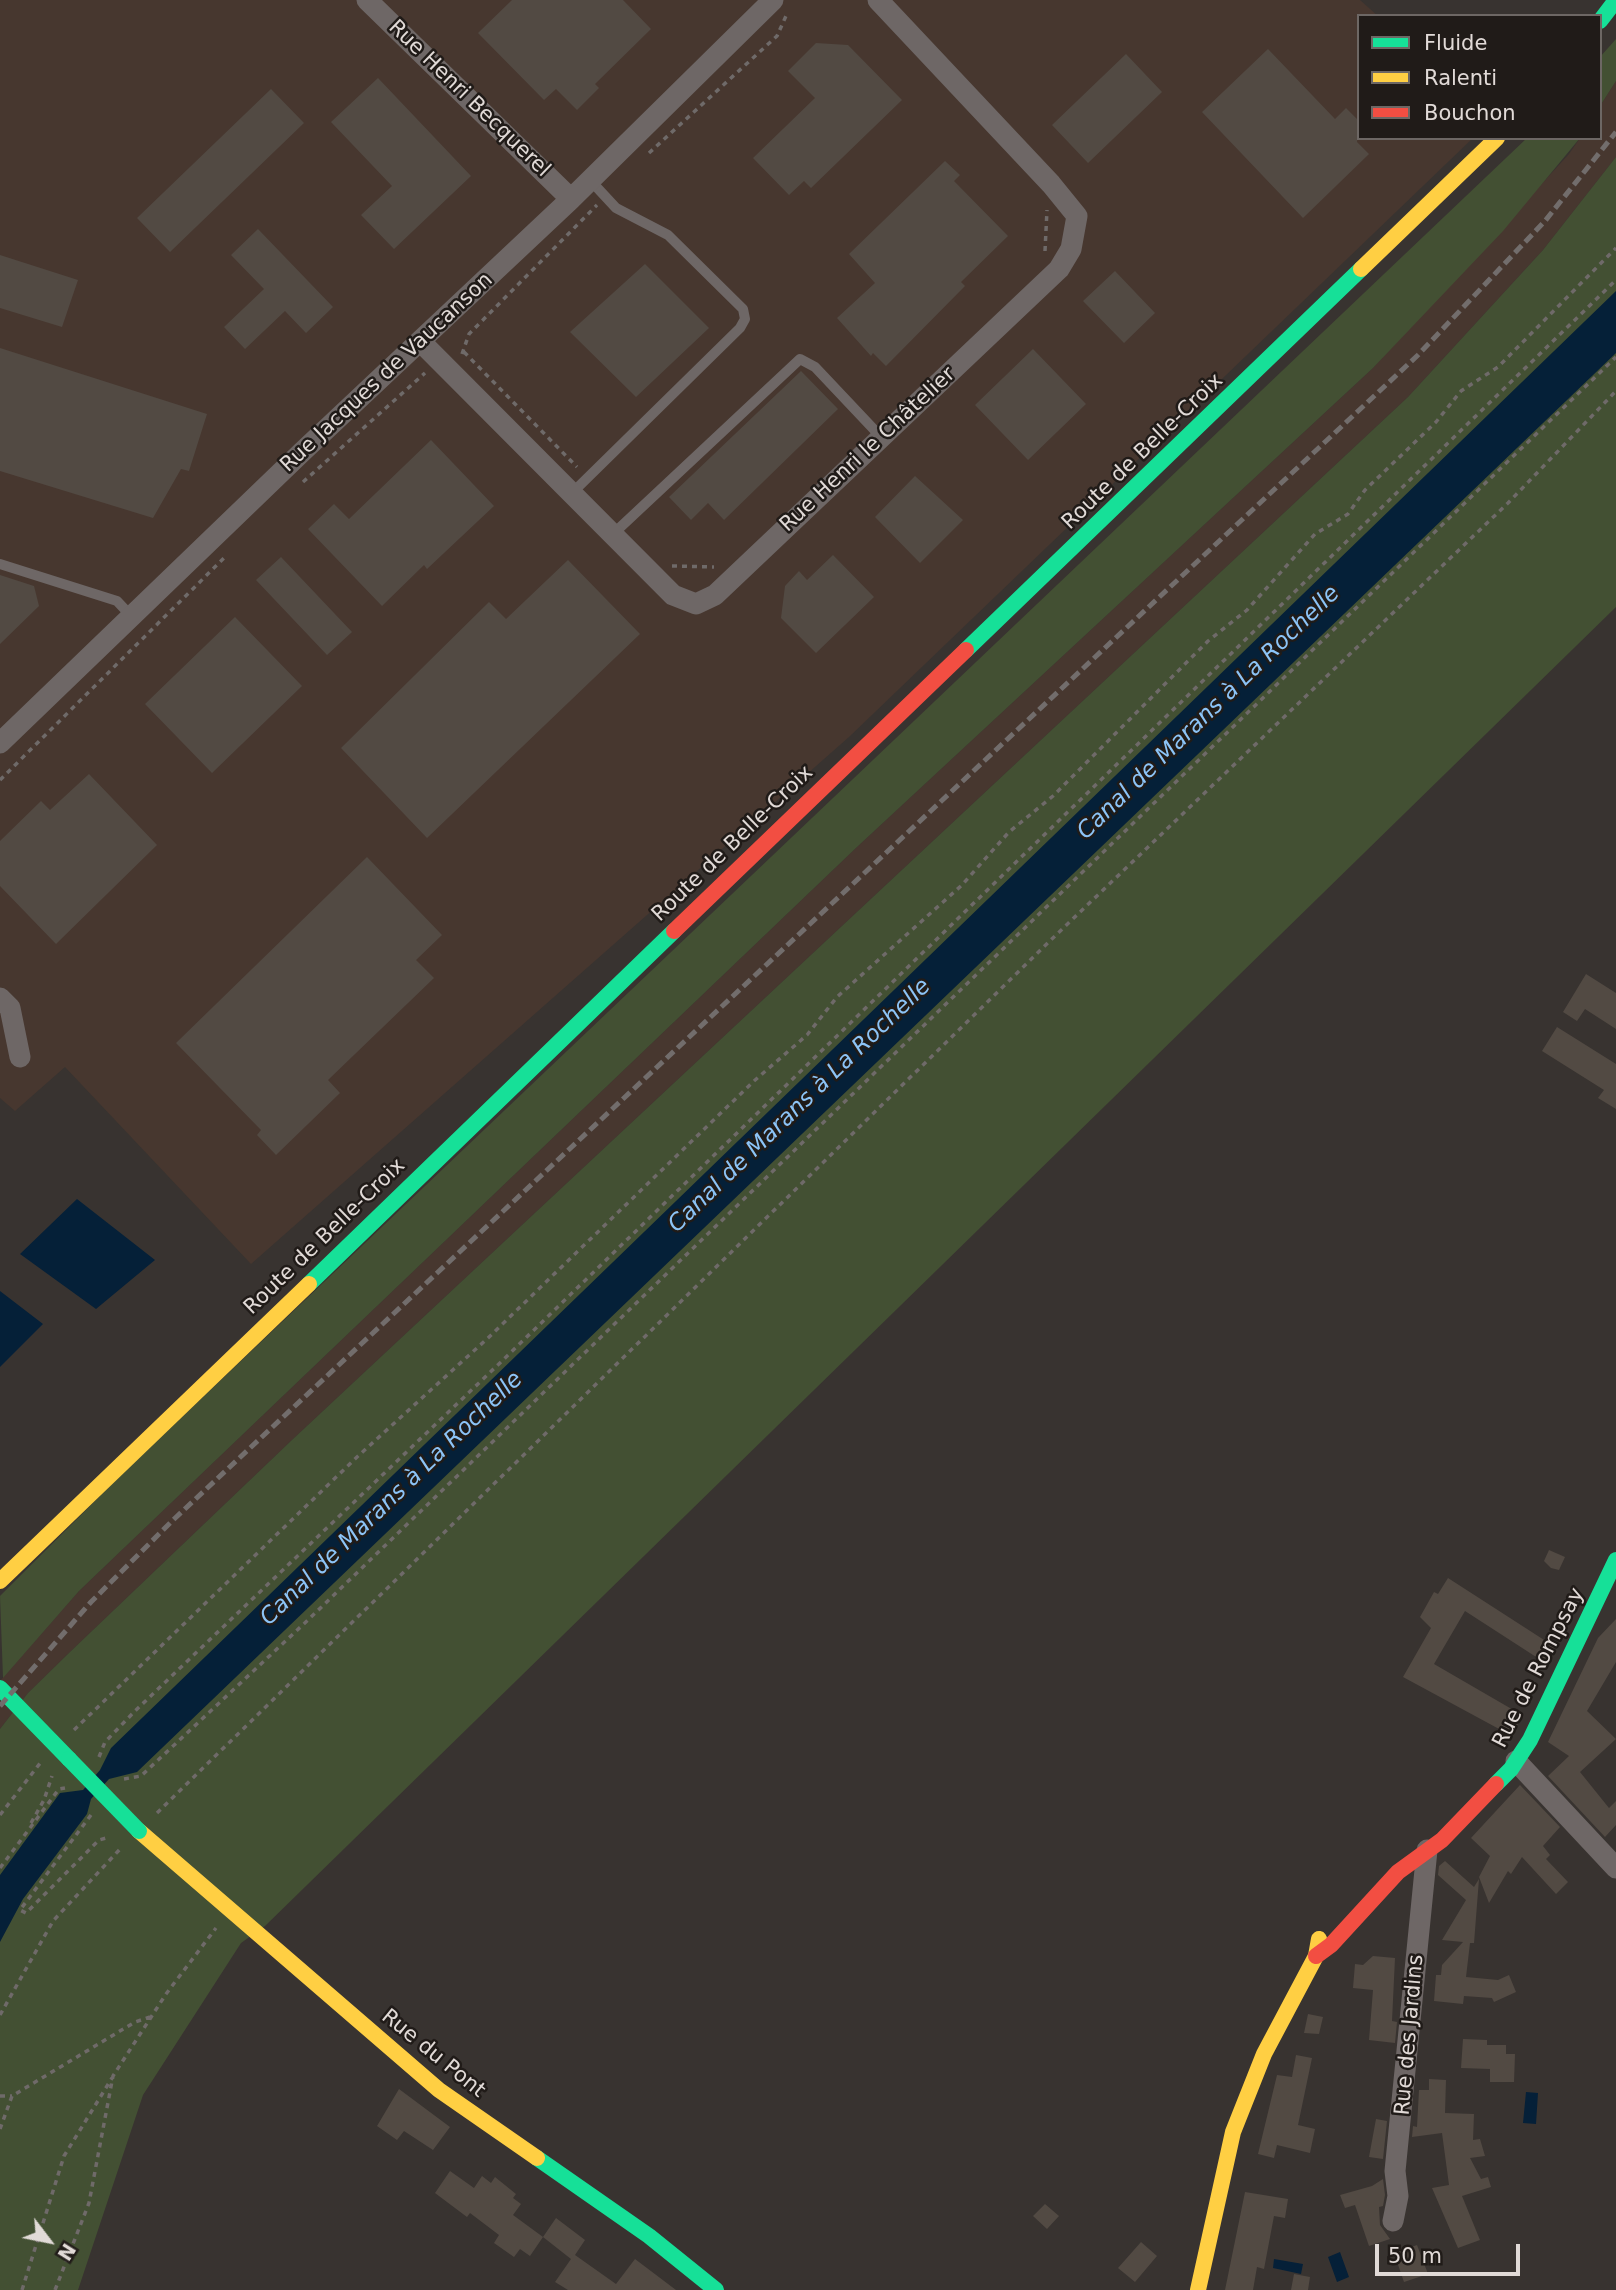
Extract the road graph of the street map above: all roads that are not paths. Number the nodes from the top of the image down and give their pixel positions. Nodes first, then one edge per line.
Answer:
1 (367, 0) edge
2 (878, 0) edge
3 (1616, 0) edge
4 (779, 4) edge
5 (1602, 18) edge
6 (1495, 140) edge
7 (590, 180) junction
8 (571, 199) junction
9 (421, 342) junction
10 (882, 438) junction
11 (571, 494) junction
12 (612, 535) junction
13 (0, 564) edge
14 (132, 617) junction
15 (0, 743) edge
16 (0, 998) edge
17 (20, 1056) dead end
18 (1616, 1560) edge
19 (0, 1581) edge
20 (0, 1688) edge
21 (1516, 1761) junction
22 (1427, 1850) junction
23 (1616, 1868) edge
24 (1393, 2221) dead end
25 (716, 2290) edge
26 (1198, 2290) edge

1 - 8 street, Rue Henri Becquerel
2 - 10 street, Rue Henri le Châtelier
3 - 5 street
4 - 7 street, Rue Jacques de Vaucanson
6 - 19 street, Route de Belle-Croix
7 - 8 street, Rue Jacques de Vaucanson
7 - 11 lane
8 - 9 street, Rue Jacques de Vaucanson
9 - 11 street, Rue Henri le Châtelier
9 - 14 street, Rue Jacques de Vaucanson
10 - 12 street, Rue Henri le Châtelier
10 - 12 lane
11 - 12 street, Rue Henri le Châtelier
13 - 14 lane
14 - 15 street, Rue Jacques de Vaucanson
16 - 17 street
18 - 21 street, Rue de Rompsay
20 - 25 street, Rue du Pont, bridge
21 - 22 street, Rue de Rompsay
21 - 23 street
22 - 24 street, Rue des Jardins
22 - 26 street, Rue de Rompsay

